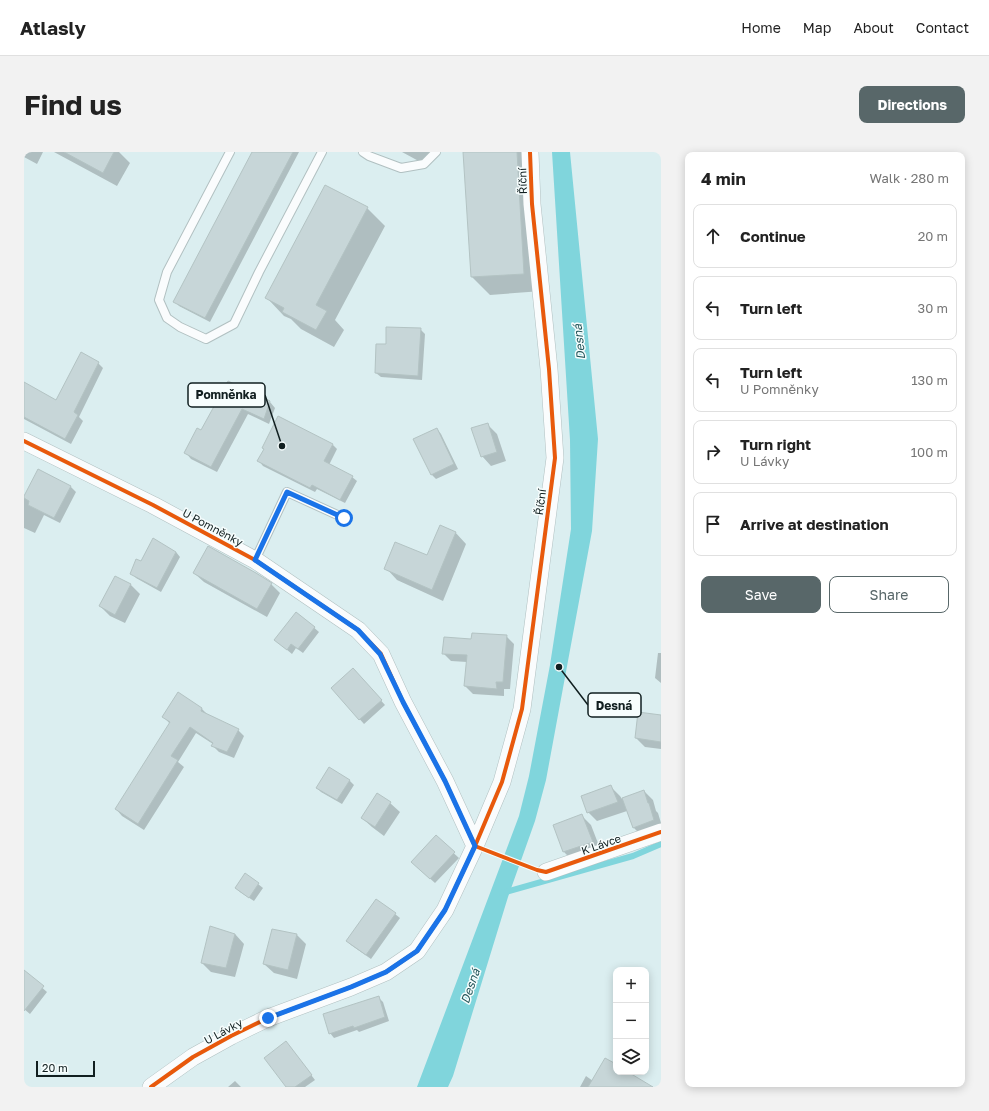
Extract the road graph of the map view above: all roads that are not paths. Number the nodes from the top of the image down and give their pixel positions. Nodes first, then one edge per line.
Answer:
1 (230, 152) edge
2 (322, 152) edge
3 (363, 152) edge
4 (436, 152) edge
5 (530, 152) edge
6 (24, 441) edge
7 (344, 518) dead end
8 (255, 560) junction
9 (661, 832) edge
10 (475, 846) junction
11 (546, 872) dead end
12 (151, 1087) edge

1 - 2 lane
3 - 4 lane
5 - 10 street, Říční
6 - 8 street, U Pomněnky
7 - 8 lane
8 - 10 street, U Pomněnky
9 - 11 street, K Lávce
10 - 12 street, U Lávky

